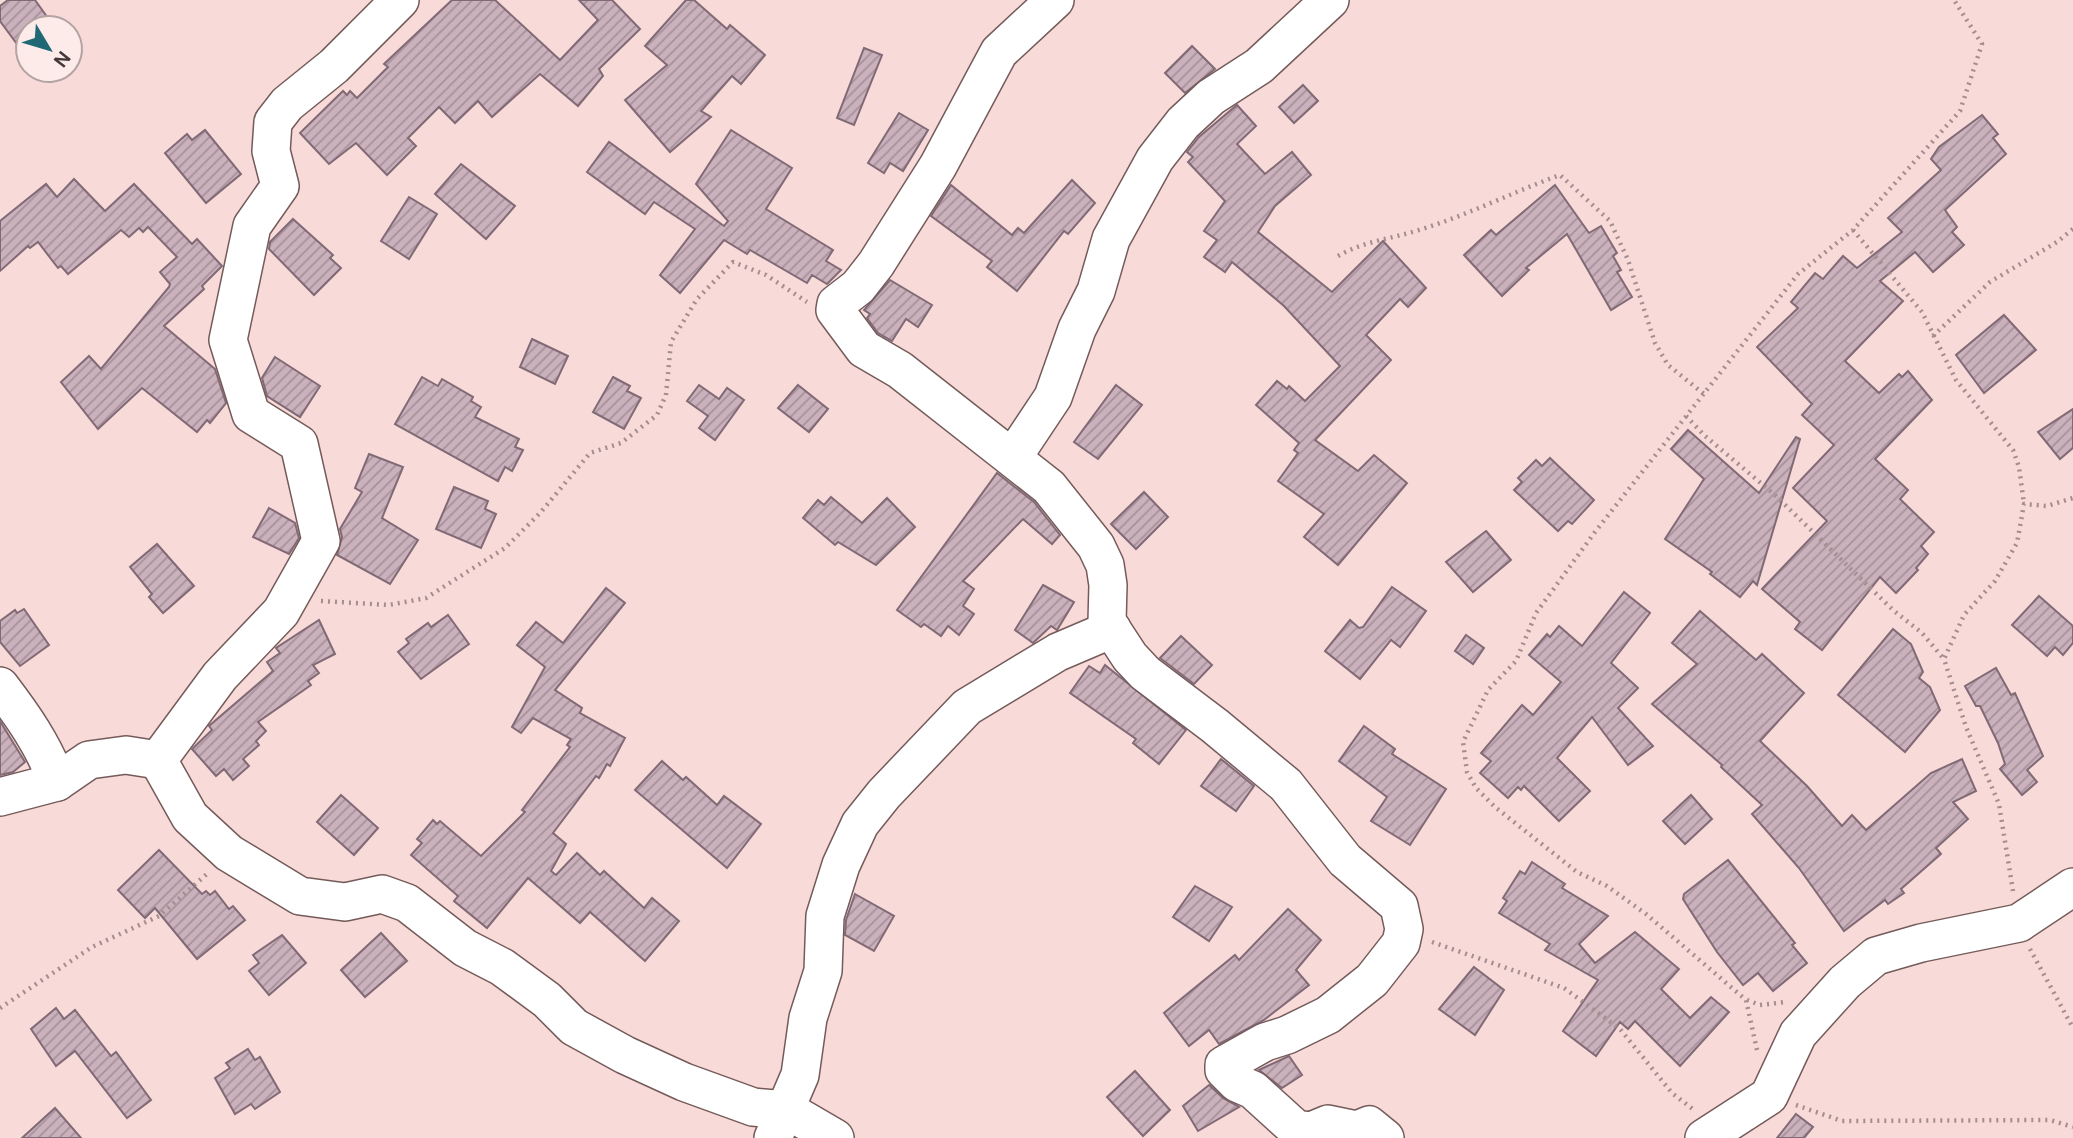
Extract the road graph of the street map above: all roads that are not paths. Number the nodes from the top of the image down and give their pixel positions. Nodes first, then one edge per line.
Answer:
1 (400, 0) edge
2 (1055, 0) edge
3 (1330, 0) edge
4 (1013, 457) junction
5 (1112, 629) junction
6 (0, 686) edge
7 (158, 760) junction
8 (57, 782) junction
9 (0, 797) edge
10 (2073, 887) edge
11 (780, 1124) edge
12 (1707, 1136) edge
13 (835, 1138) edge
14 (1385, 1138) edge

1 - 7 street
2 - 4 street
3 - 4 street
4 - 5 street
5 - 11 street
5 - 14 street
6 - 8 street
7 - 8 street
7 - 11 street
8 - 9 street
10 - 12 street
11 - 13 street

